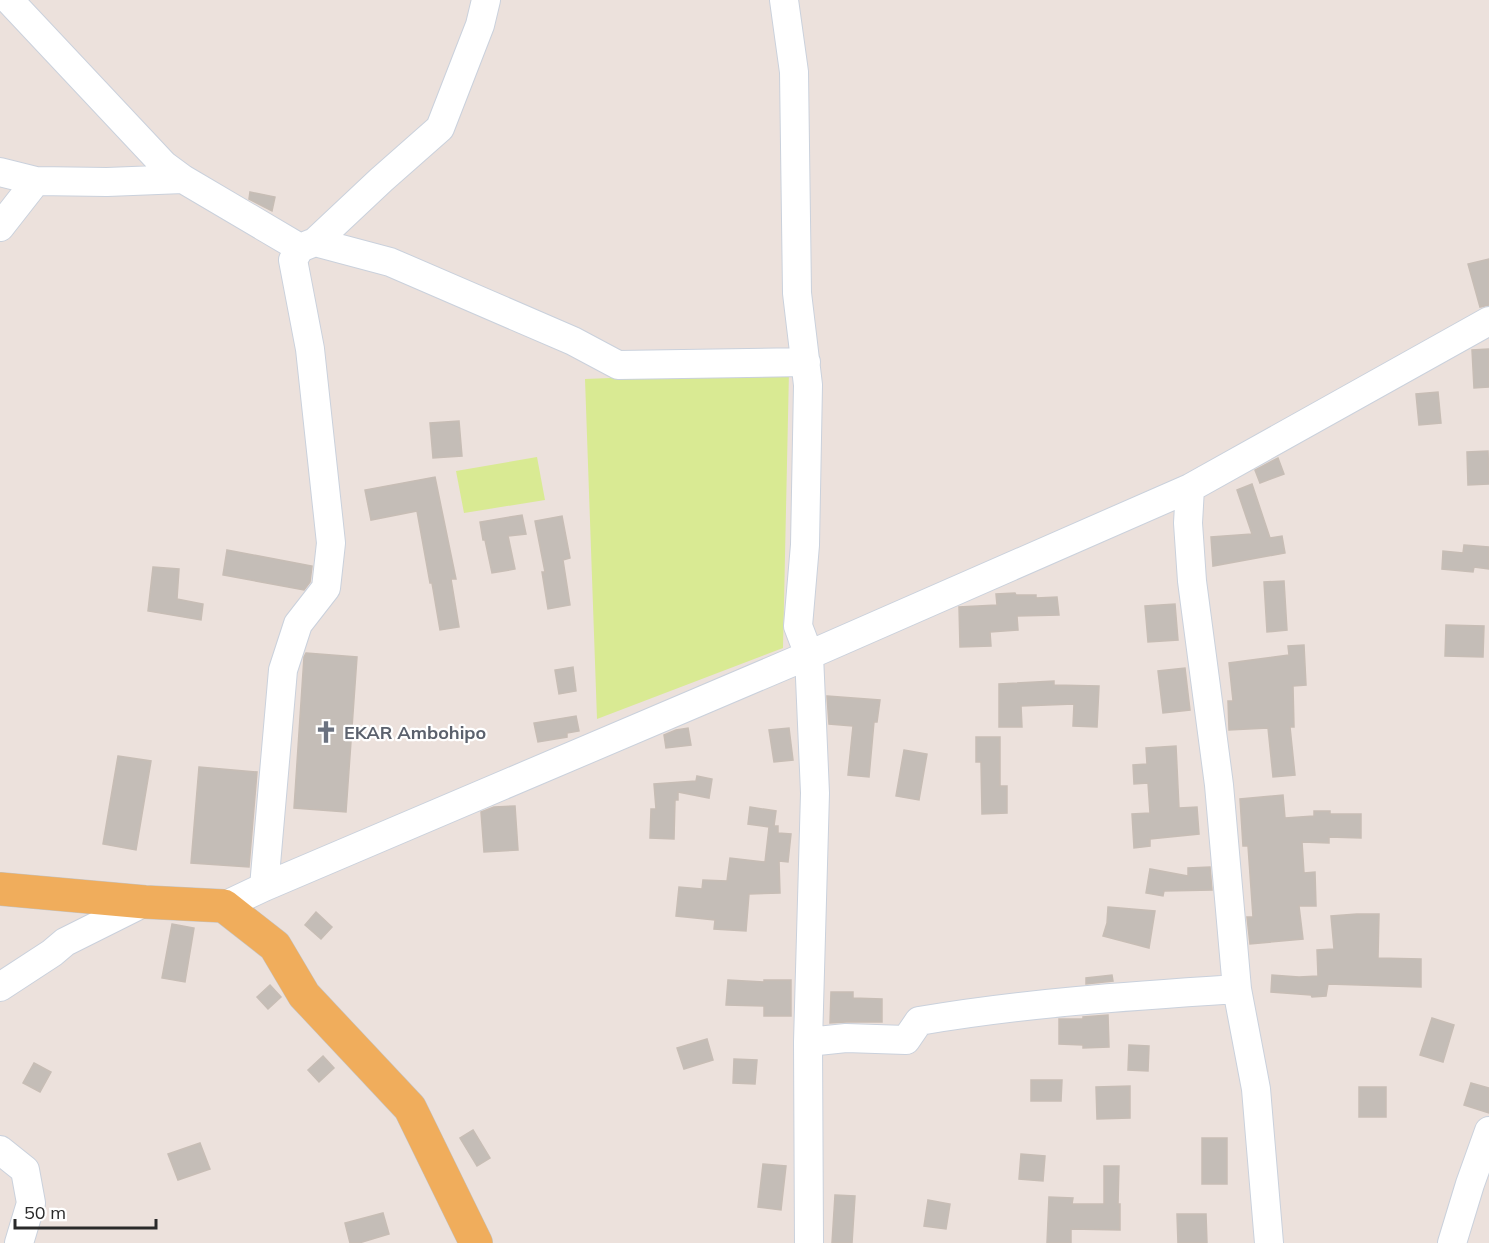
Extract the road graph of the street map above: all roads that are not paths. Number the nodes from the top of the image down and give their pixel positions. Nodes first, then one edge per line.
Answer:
1 (9, 0) edge
2 (486, 0) edge
3 (784, 0) edge
4 (0, 172) edge
5 (183, 179) junction
6 (36, 181) junction
7 (0, 227) edge
8 (308, 245) junction
9 (1489, 321) edge
10 (806, 362) junction
11 (1190, 488) junction
12 (809, 655) junction
13 (264, 887) junction
14 (0, 889) edge
15 (145, 902) junction
16 (224, 906) junction
17 (0, 987) edge
18 (1237, 989) junction
19 (808, 1042) junction
20 (1489, 1131) edge
21 (0, 1150) edge
22 (19, 1243) edge
23 (476, 1243) edge
24 (809, 1243) edge
25 (1269, 1243) edge
26 (1452, 1243) edge

1 - 5 street
2 - 8 street
3 - 10 street
4 - 6 street
5 - 6 street
5 - 8 street
6 - 7 street
8 - 10 street
8 - 13 street
9 - 11 street
10 - 12 street
11 - 12 street
11 - 18 street
12 - 13 street
12 - 19 street
13 - 16 street
14 - 15 main road
15 - 16 main road
15 - 17 street
16 - 23 main road
18 - 19 street
18 - 25 street
19 - 24 street
20 - 26 street
21 - 22 street

